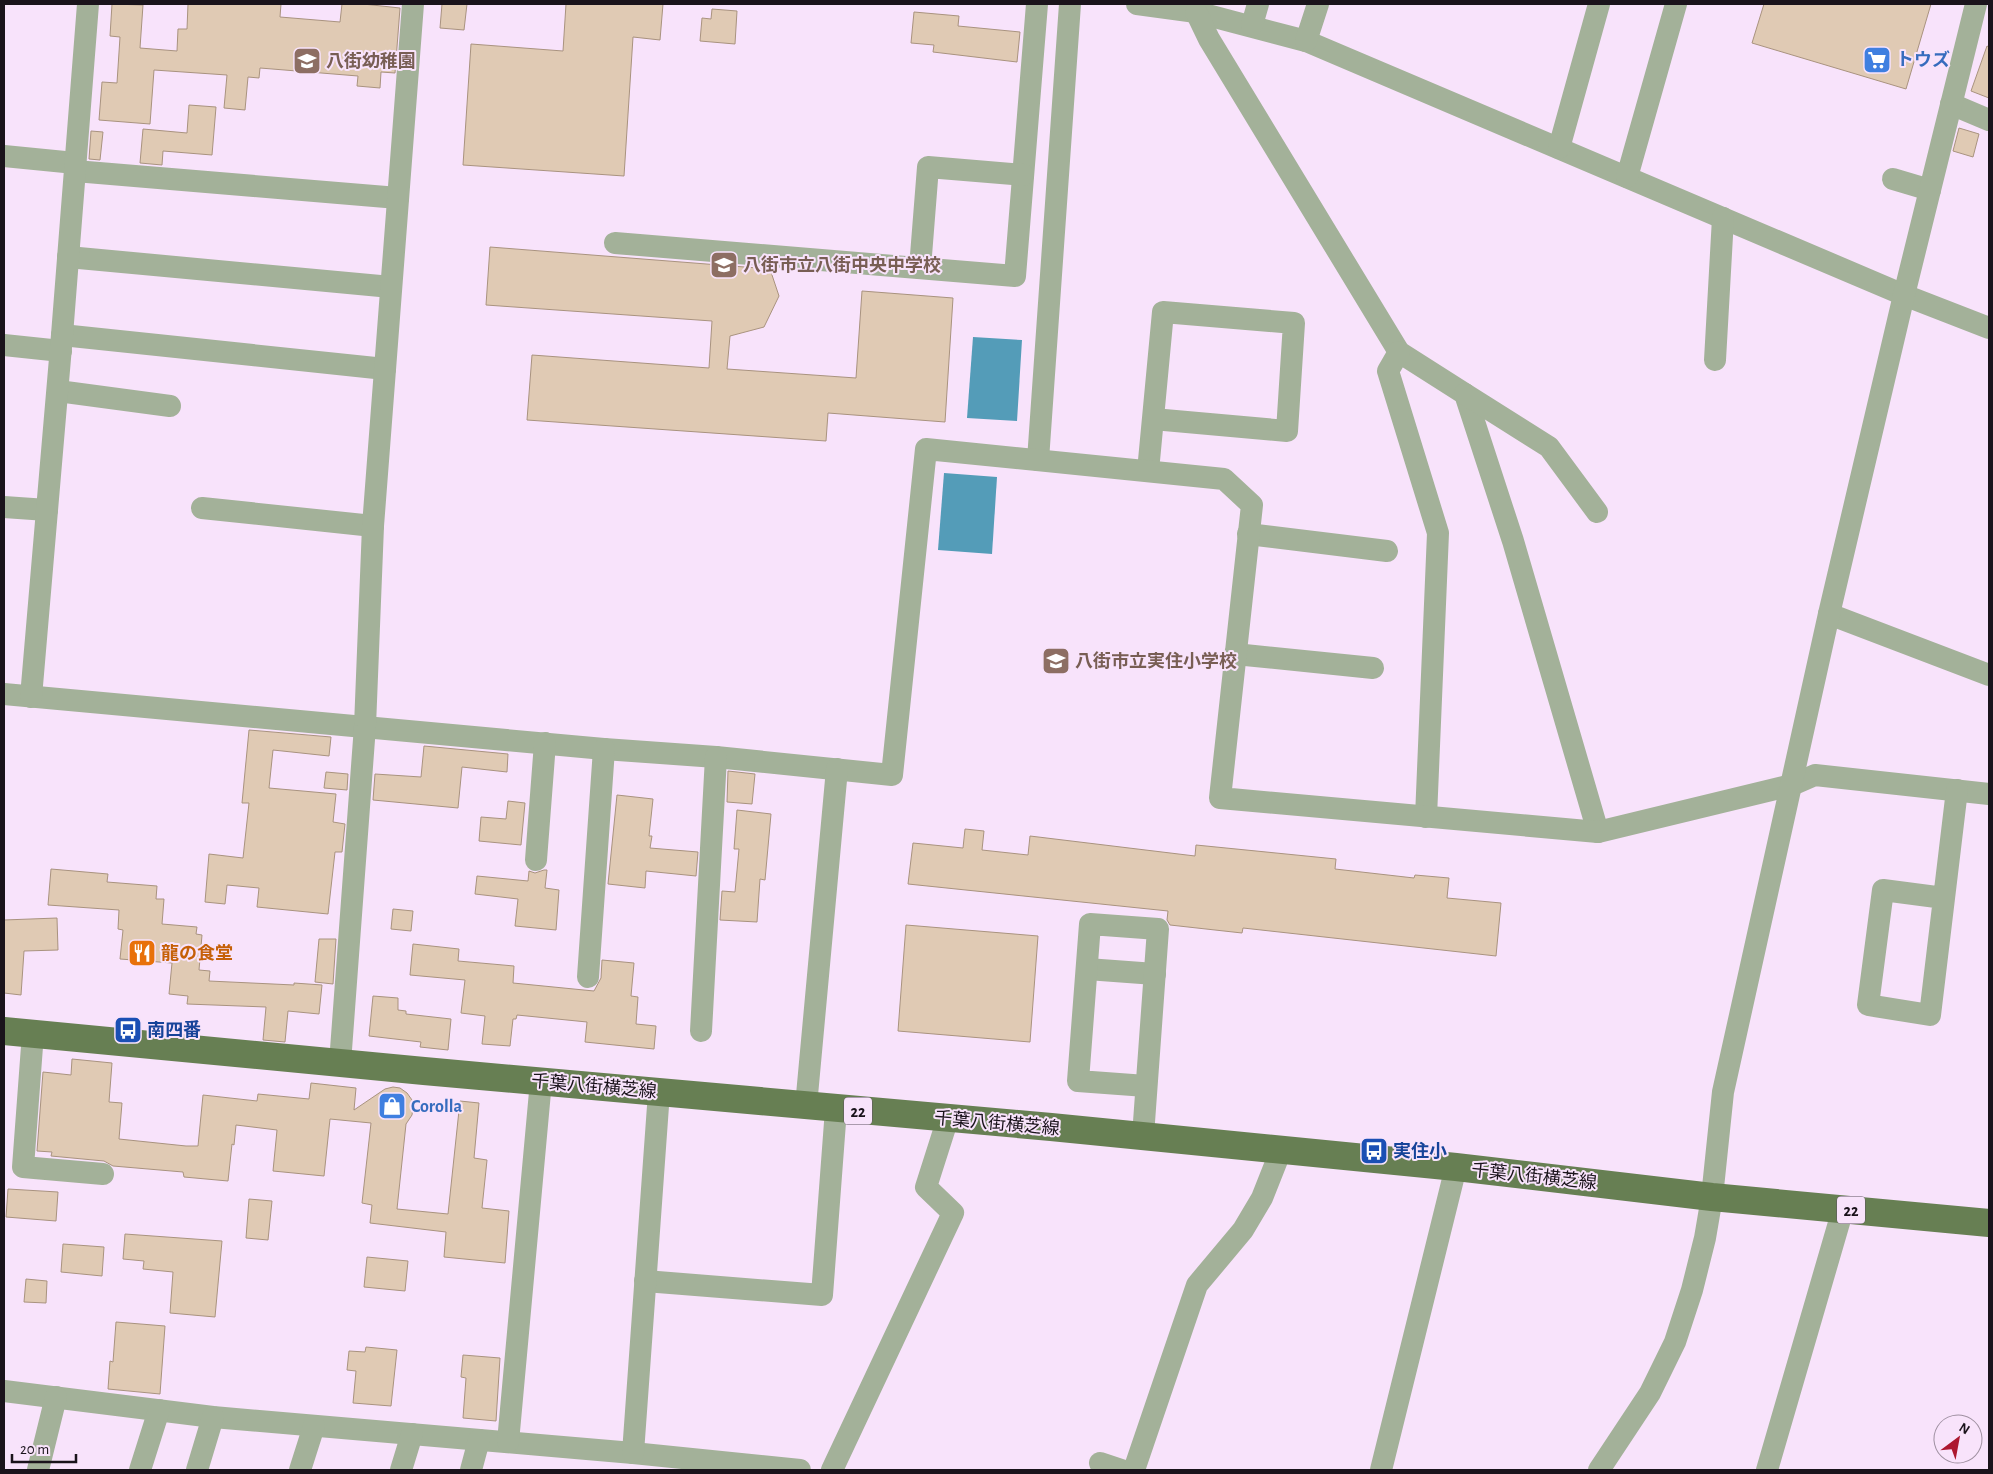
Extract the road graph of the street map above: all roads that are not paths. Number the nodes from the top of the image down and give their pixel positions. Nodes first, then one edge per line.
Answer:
1 (88, 4) edge
2 (413, 4) edge
3 (1037, 4) edge
4 (1070, 4) edge
5 (1137, 4) edge
6 (1258, 4) edge
7 (1318, 4) edge
8 (1599, 4) edge
9 (1676, 4) edge
10 (1976, 4) edge
11 (1196, 12) junction
12 (1252, 26) junction
13 (1306, 42) junction
14 (1951, 104) junction
15 (1989, 120) edge
16 (1559, 148) junction
17 (4, 156) edge
18 (75, 167) junction
19 (1023, 175) junction
20 (1627, 177) junction
21 (1893, 179) dead end
22 (1930, 190) junction
23 (398, 198) junction
24 (1717, 209) junction
25 (615, 242) dead end
26 (68, 257) junction
27 (920, 268) junction
28 (391, 287) junction
29 (1904, 295) junction
30 (1989, 328) edge
31 (62, 343) junction
32 (4, 345) edge
33 (1399, 352) junction
34 (1715, 360) dead end
35 (385, 369) junction
36 (58, 391) junction
37 (1465, 394) junction
38 (170, 406) dead end
39 (1153, 419) junction
40 (1038, 460) junction
41 (1148, 471) junction
42 (4, 507) edge
43 (202, 508) dead end
44 (47, 510) junction
45 (1597, 512) dead end
46 (373, 526) junction
47 (1248, 534) junction
48 (1386, 551) dead end
49 (1829, 614) junction
50 (1236, 654) junction
51 (1373, 668) dead end
52 (1989, 675) edge
53 (4, 694) edge
54 (31, 697) junction
55 (365, 726) junction
56 (545, 743) junction
57 (604, 749) junction
58 (716, 757) junction
59 (838, 769) junction
60 (1792, 785) junction
61 (1956, 790) junction
62 (1989, 794) edge
63 (1426, 817) junction
64 (1598, 832) junction
65 (536, 860) dead end
66 (1944, 898) junction
67 (1086, 969) junction
68 (1155, 974) junction
69 (588, 977) dead end
70 (4, 1031) edge
71 (701, 1031) dead end
72 (33, 1034) junction
73 (340, 1063) junction
74 (542, 1081) junction
75 (1146, 1086) junction
76 (659, 1092) junction
77 (806, 1106) junction
78 (836, 1109) junction
79 (948, 1118) junction
80 (1142, 1136) junction
81 (1280, 1150) junction
82 (1456, 1167) junction
83 (103, 1174) dead end
84 (1712, 1196) junction
85 (1844, 1209) junction
86 (1989, 1223) edge
87 (645, 1281) junction
88 (4, 1391) edge
89 (56, 1398) junction
90 (159, 1410) junction
91 (213, 1417) junction
92 (314, 1426) junction
93 (412, 1434) junction
94 (479, 1440) junction
95 (508, 1442) junction
96 (632, 1453) junction
97 (38, 1470) edge
98 (140, 1470) edge
99 (198, 1470) edge
100 (300, 1470) edge
101 (401, 1470) edge
102 (471, 1470) edge
103 (800, 1470) edge
104 (832, 1470) edge
105 (1134, 1470) edge
106 (1381, 1470) edge
107 (1599, 1470) edge
108 (1767, 1470) edge

1 - 18 street
2 - 23 street
3 - 19 street
4 - 40 street
5 - 11 street
6 - 12 street
7 - 13 street
8 - 16 street
9 - 20 street
10 - 14 street
11 - 12 street
11 - 33 street
12 - 13 street
13 - 16 street
14 - 15 street
14 - 22 street
16 - 20 street
17 - 18 street
18 - 23 street
18 - 26 street
19 - 27 street
19 - 27 street
20 - 24 street
21 - 22 street
22 - 29 street
23 - 28 street
24 - 29 street
24 - 34 street
25 - 27 street
26 - 28 street
26 - 31 street
28 - 35 street
29 - 30 street
29 - 49 street
31 - 32 street
31 - 35 street
31 - 36 street
33 - 37 street
33 - 63 street
35 - 46 street
36 - 38 street
36 - 44 street
37 - 45 street
37 - 64 street
39 - 39 street
39 - 41 street
40 - 41 street
40 - 59 street
41 - 47 street
42 - 44 street
43 - 46 street
44 - 54 street
46 - 55 street
47 - 48 street
47 - 50 street
49 - 52 street
49 - 60 street
50 - 51 street
50 - 63 street
53 - 54 street
54 - 55 street
55 - 56 street
55 - 73 street
56 - 57 street
56 - 65 street
57 - 58 street
57 - 69 street
58 - 59 street
58 - 71 street
59 - 77 street
60 - 61 street
60 - 64 street
60 - 84 street
61 - 62 street
61 - 66 street
63 - 64 street
66 - 66 street
67 - 68 street
67 - 68 street
67 - 75 street
68 - 75 street
70 - 72 main road, 千葉八街横芝線 / 22
72 - 73 main road, 千葉八街横芝線 / 22
72 - 83 street
73 - 74 main road, 千葉八街横芝線 / 22
74 - 76 main road, 千葉八街横芝線 / 22
74 - 95 street
75 - 80 street
76 - 77 main road, 千葉八街横芝線 / 22
76 - 87 street
77 - 78 main road, 千葉八街横芝線 / 22
78 - 79 main road, 千葉八街横芝線 / 22
78 - 87 street
79 - 80 main road, 千葉八街横芝線 / 22
79 - 104 street
80 - 81 main road, 千葉八街横芝線 / 22
81 - 82 main road, 千葉八街横芝線 / 22
81 - 105 street
82 - 84 main road, 千葉八街横芝線 / 22
82 - 106 street
84 - 85 main road, 千葉八街横芝線 / 22
84 - 107 street
85 - 86 main road, 千葉八街横芝線 / 22
85 - 108 street
87 - 96 street
88 - 89 street
89 - 90 street
89 - 97 street
90 - 91 street
90 - 98 street
91 - 92 street
91 - 99 street
92 - 93 street
92 - 100 street
93 - 94 street
93 - 101 street
94 - 95 street
94 - 102 street
95 - 96 street
96 - 103 street

